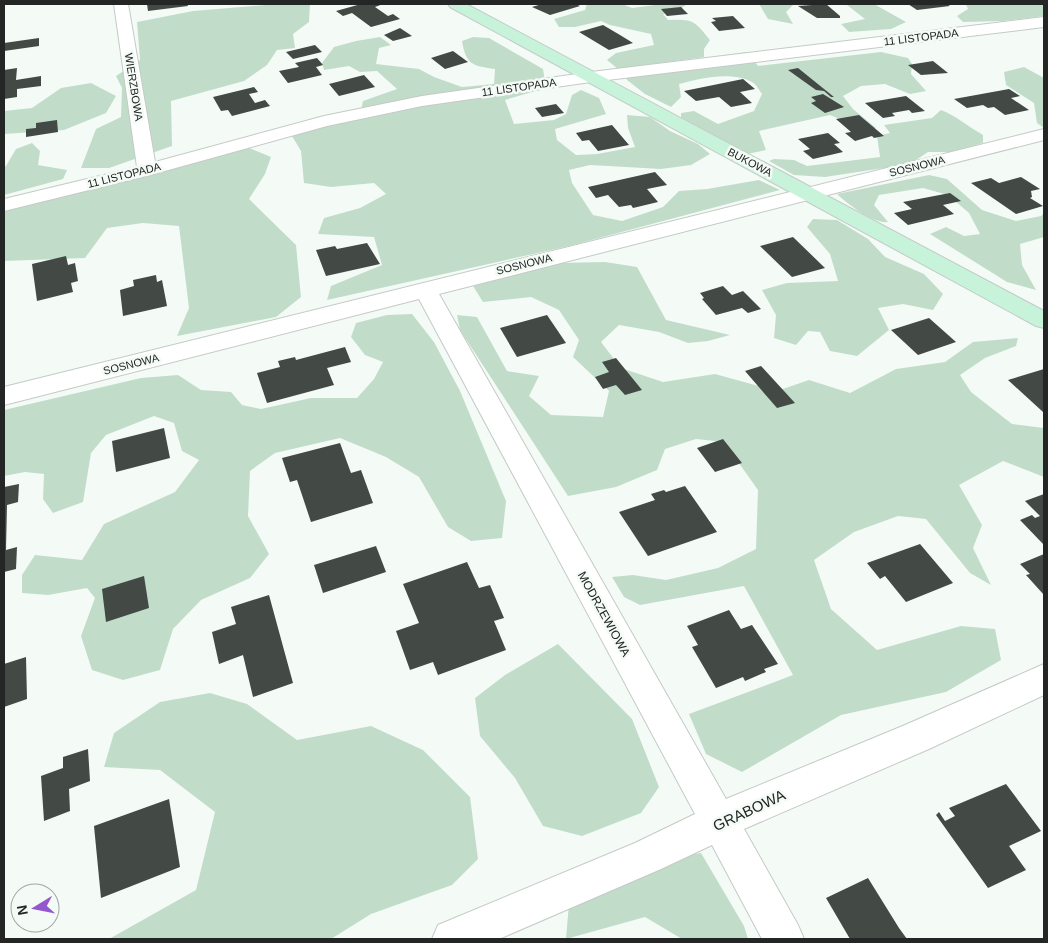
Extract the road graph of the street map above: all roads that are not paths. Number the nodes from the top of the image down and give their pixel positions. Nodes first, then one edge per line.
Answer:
1 (121, 4) edge
2 (455, 4) edge
3 (1044, 22) edge
4 (591, 76) junction
5 (1044, 135) edge
6 (147, 170) junction
7 (809, 193) junction
8 (4, 205) edge
9 (425, 289) junction
10 (1044, 321) edge
11 (4, 396) edge
12 (1044, 679) edge
13 (720, 823) junction
14 (452, 939) edge
15 (784, 939) edge

1 - 6 street, WIERZBOWA
2 - 4 street, BUKOWA
3 - 4 street, 11 LISTOPADA
4 - 6 street, 11 LISTOPADA
4 - 7 street, BUKOWA
5 - 7 street, SOSNOWA
6 - 8 street, 11 LISTOPADA
7 - 9 street, SOSNOWA
7 - 10 street, BUKOWA
9 - 11 street, SOSNOWA
9 - 13 street, MODRZEWIOWA
12 - 13 street, GRABOWA
13 - 14 street, GRABOWA
13 - 15 street, MODRZEWIOWA

